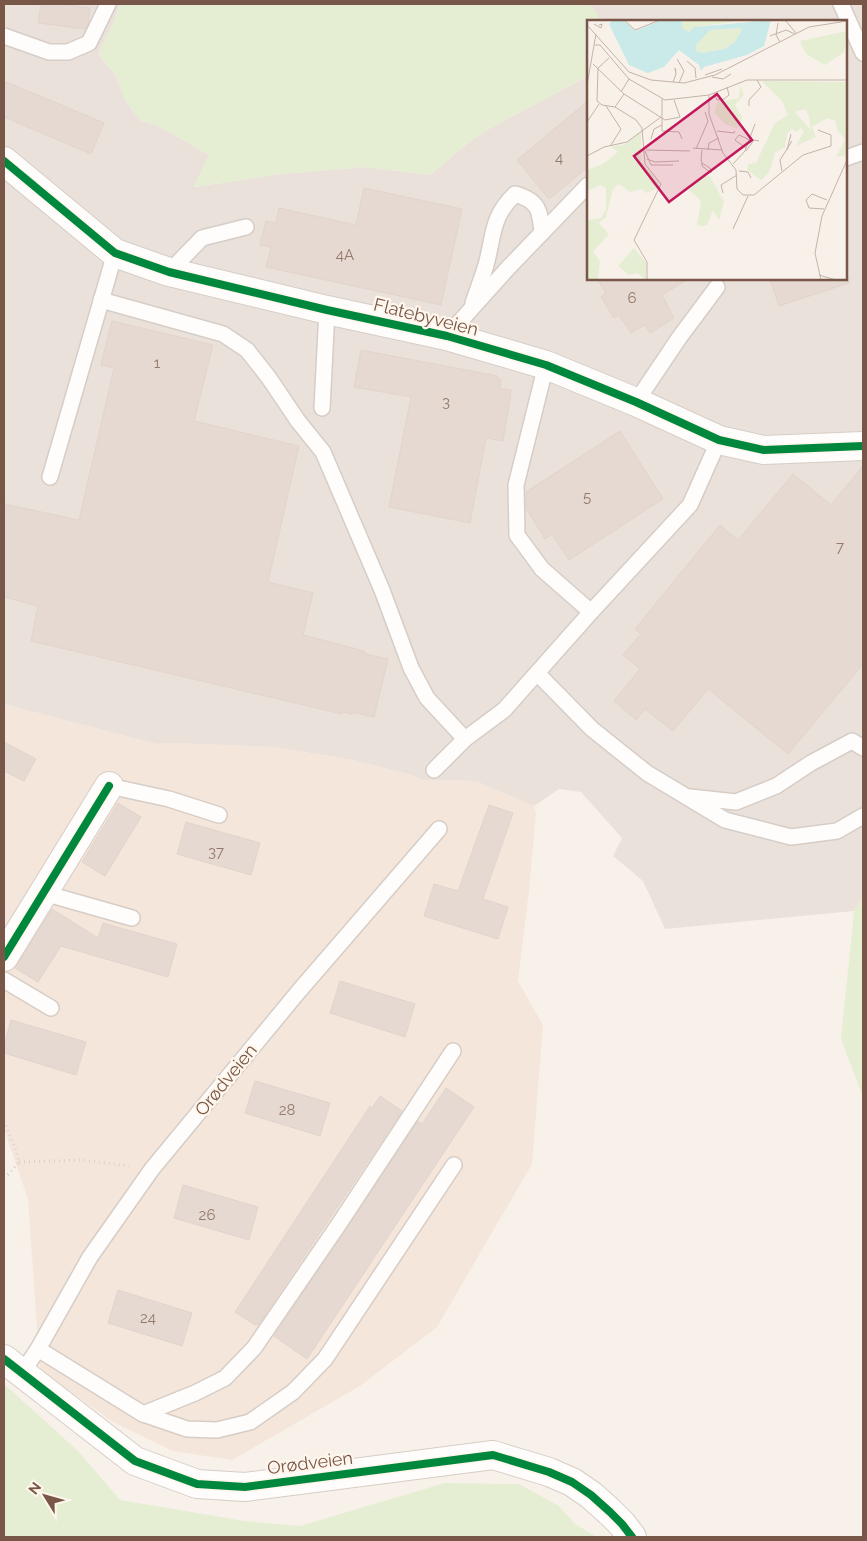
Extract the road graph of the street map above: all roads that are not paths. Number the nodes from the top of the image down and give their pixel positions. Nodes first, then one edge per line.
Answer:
1 (108, 4) edge
2 (847, 25) edge
3 (4, 36) edge
4 (863, 53) edge
5 (863, 152) edge
6 (847, 158) edge
7 (4, 161) edge
8 (587, 186) edge
9 (246, 228) dead end
10 (542, 234) junction
11 (115, 253) junction
12 (169, 272) junction
13 (717, 287) dead end
14 (101, 300) junction
15 (471, 309) junction
16 (327, 310) junction
17 (446, 336) junction
18 (546, 365) junction
19 (636, 402) junction
20 (322, 408) dead end
21 (719, 440) junction
22 (863, 446) edge
23 (50, 477) dead end
24 (590, 612) junction
25 (537, 673) junction
26 (465, 739) junction
27 (863, 748) edge
28 (434, 770) dead end
29 (109, 786) joint
30 (686, 797) junction
31 (219, 815) dead end
32 (863, 816) edge
33 (439, 829) dead end
34 (44, 893) junction
35 (132, 918) dead end
36 (4, 957) edge
37 (4, 980) edge
38 (51, 1008) dead end
39 (454, 1051) dead end
40 (454, 1165) dead end
41 (38, 1349) junction
42 (13, 1366) edge
43 (143, 1414) junction
44 (632, 1537) edge

1 - 3 lane
2 - 4 lane
5 - 6 lane
7 - 11 street, Flatebyveien
8 - 10 lane
9 - 12 lane
10 - 15 lane
10 - 15 lane
11 - 12 street, Flatebyveien
11 - 14 lane
12 - 16 street, Flatebyveien
13 - 19 lane
14 - 23 lane
14 - 26 lane
15 - 17 lane
16 - 17 street, Flatebyveien
16 - 20 lane
17 - 18 street, Flatebyveien
18 - 19 street, Flatebyveien
18 - 24 lane
19 - 21 street, Flatebyveien
21 - 22 street, Flatebyveien
21 - 24 lane
24 - 25 lane
25 - 26 lane
25 - 30 lane
26 - 28 lane
27 - 30 lane
29 - 31 lane
29 - 34 street
30 - 32 lane
33 - 41 lane, Orødveien
34 - 35 lane
34 - 36 street
37 - 38 lane
39 - 43 lane
40 - 43 lane
41 - 42 lane, Orødveien
41 - 43 lane
42 - 44 street, Orødveien

